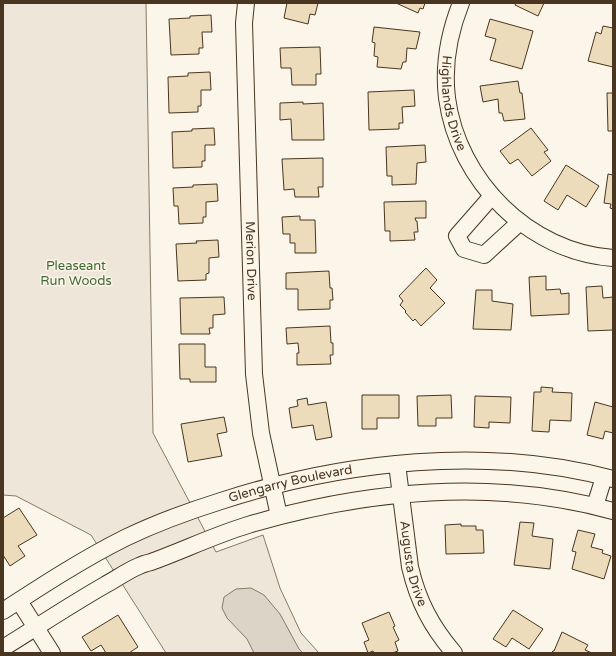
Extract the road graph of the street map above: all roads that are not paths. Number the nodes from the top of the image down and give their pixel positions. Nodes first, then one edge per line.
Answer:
1 (246, 3) edge
2 (461, 3) edge
3 (492, 196) junction
4 (520, 222) junction
5 (613, 258) edge
6 (397, 464) junction
7 (608, 478) edge
8 (272, 486) junction
9 (401, 494) junction
10 (594, 506) junction
11 (613, 512) edge
12 (279, 516) junction
13 (18, 601) junction
14 (3, 611) edge
15 (36, 627) junction
16 (3, 648) edge
17 (52, 653) edge
18 (454, 653) edge

1 - 8 street, Merion Drive
2 - 3 street, Highlands Drive
3 - 4 street, Highlands Drive
3 - 4 street
4 - 5 street, Highlands Drive
6 - 7 street, Glengarry Boulevard
6 - 8 street, Glengarry Boulevard
6 - 9 street, Augusta Drive
7 - 10 street, Glengarry Boulevard
8 - 12 street, Merion Drive
8 - 13 street, Glengarry Boulevard
9 - 10 street
9 - 12 street
9 - 18 street, Augusta Drive
10 - 11 street
12 - 15 street
13 - 14 street, Glengarry Boulevard
13 - 15 street
15 - 16 street
15 - 17 street

